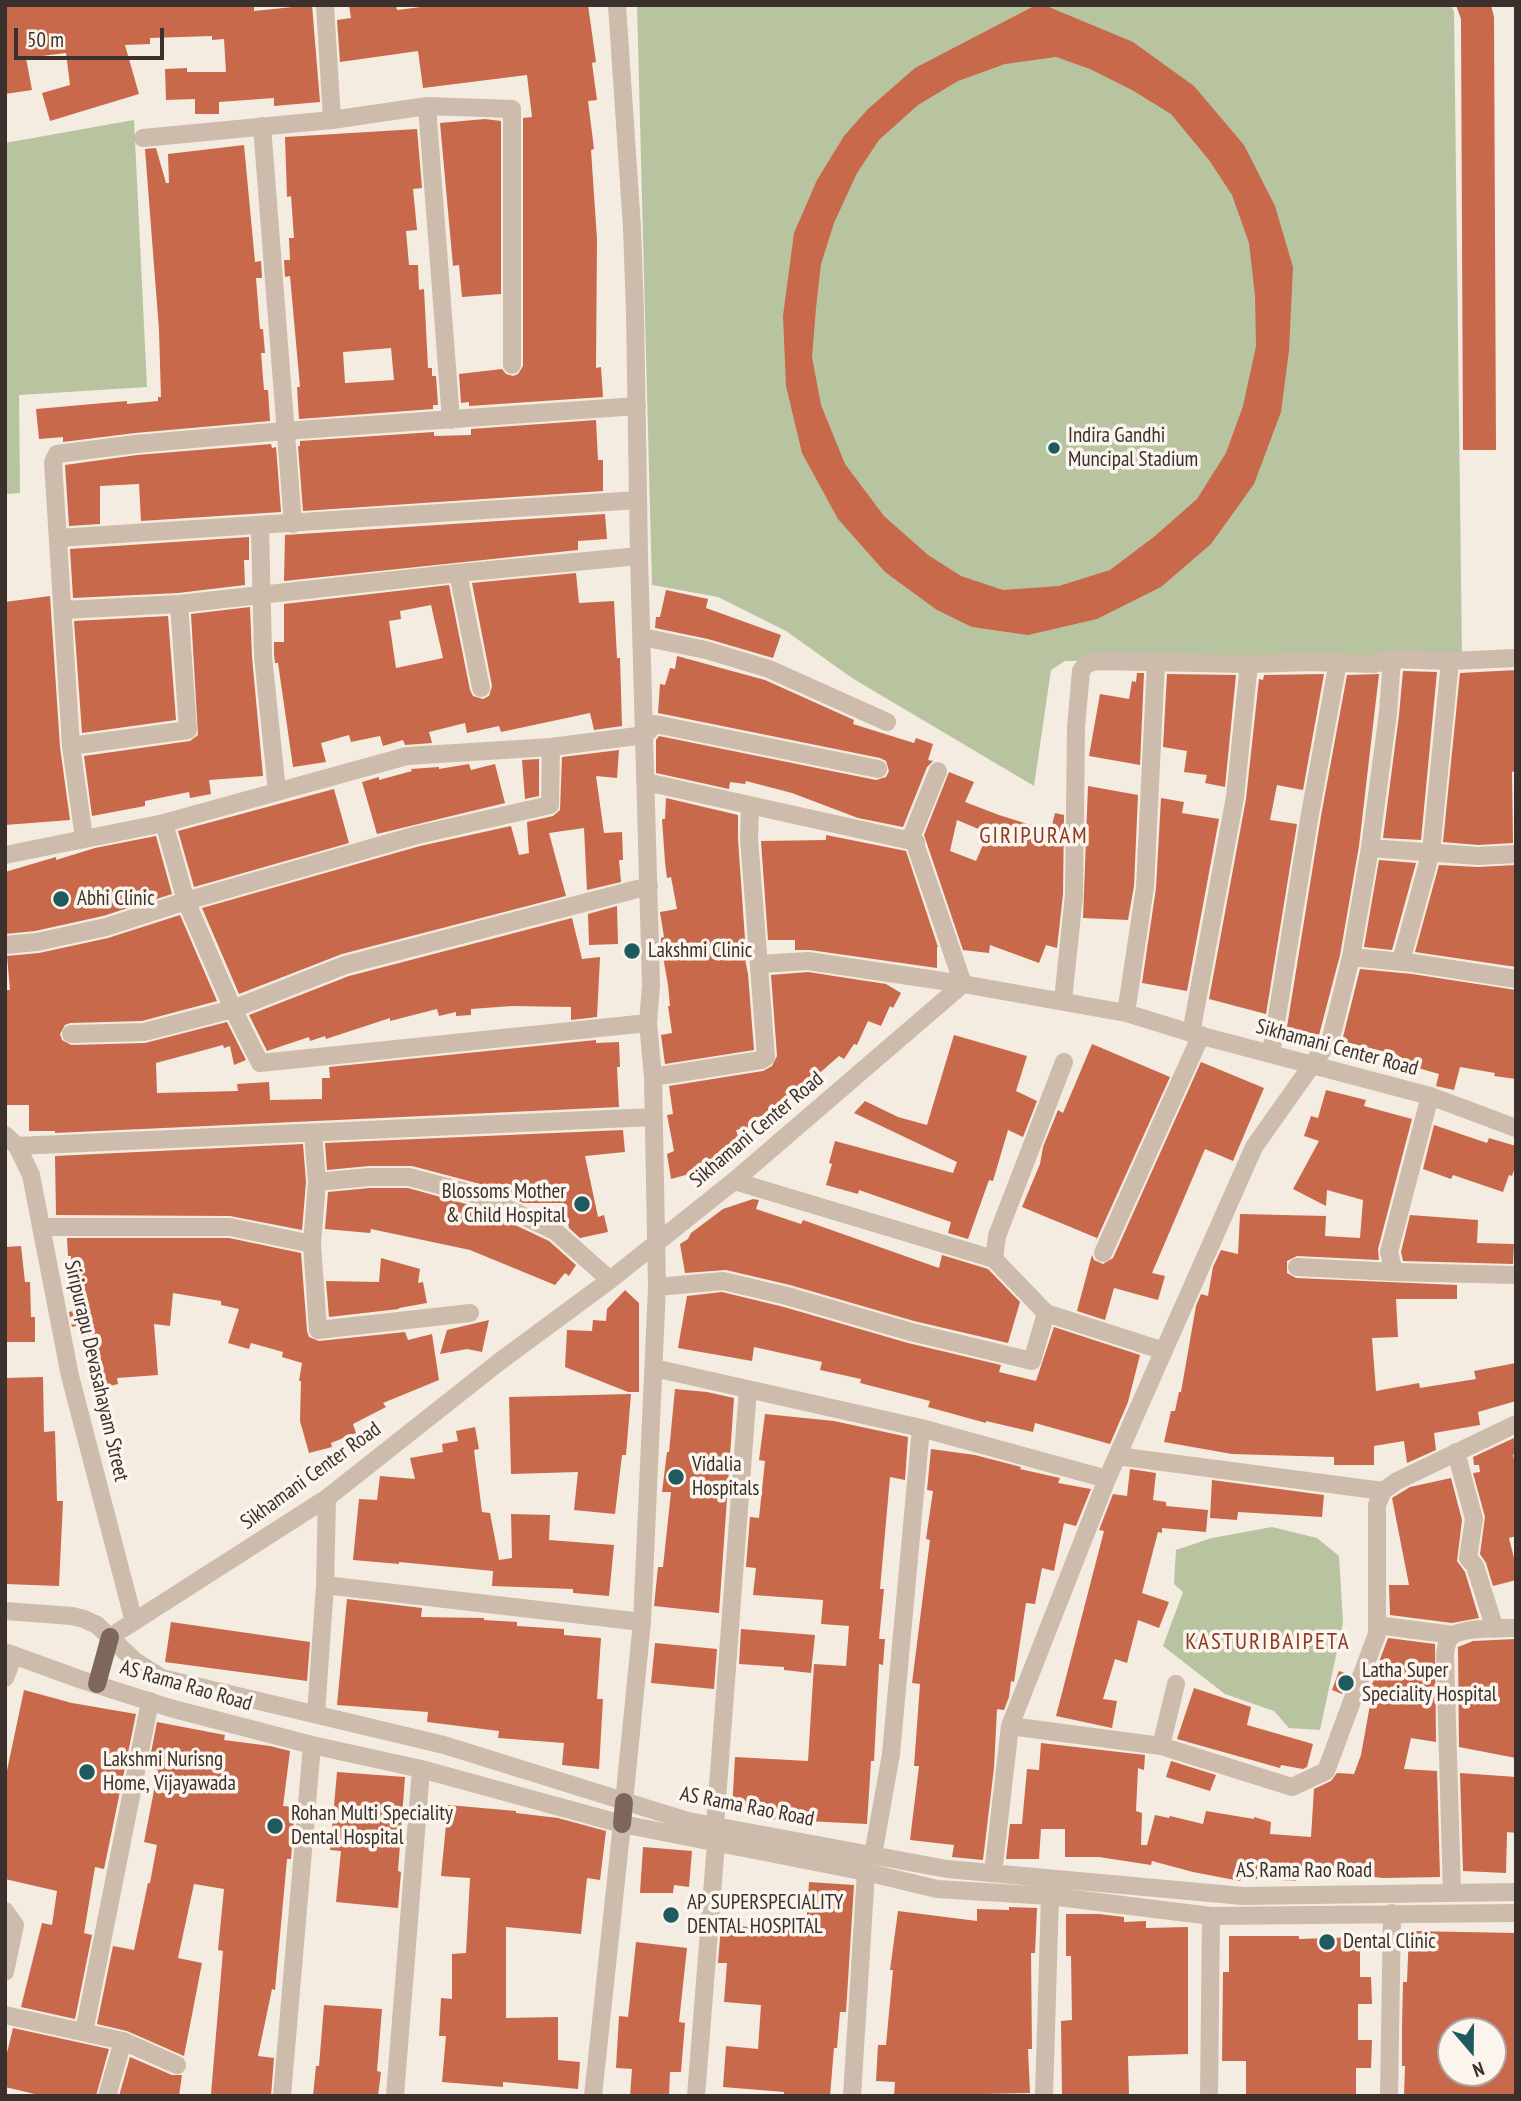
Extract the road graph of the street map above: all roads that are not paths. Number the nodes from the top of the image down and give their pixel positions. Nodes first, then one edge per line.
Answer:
1 (325, 5) edge
2 (617, 5) edge
3 (427, 106) junction
4 (332, 120) junction
5 (262, 126) junction
6 (143, 138) dead end
7 (512, 365) dead end
8 (637, 406) junction
9 (451, 421) junction
10 (284, 431) junction
11 (638, 500) junction
12 (293, 524) junction
13 (260, 526) junction
14 (58, 538) junction
15 (639, 556) junction
16 (458, 573) junction
17 (262, 596) junction
18 (179, 604) junction
19 (63, 610) junction
20 (642, 637) junction
21 (1516, 658) edge
22 (1392, 659) junction
23 (1450, 661) junction
24 (1156, 662) junction
25 (1338, 663) junction
26 (1249, 664) junction
27 (481, 688) dead end
28 (887, 722) dead end
29 (645, 734) junction
30 (72, 746) junction
31 (551, 747) junction
32 (878, 769) dead end
33 (938, 771) dead end
34 (646, 782) junction
35 (277, 791) junction
36 (751, 805) junction
37 (164, 823) junction
38 (84, 838) junction
39 (916, 842) junction
40 (1370, 848) junction
41 (1431, 852) junction
42 (5, 855) edge
43 (1516, 855) edge
44 (649, 886) junction
45 (186, 901) junction
46 (5, 945) edge
47 (1351, 957) junction
48 (1401, 961) junction
49 (760, 964) junction
50 (1516, 979) edge
51 (963, 984) junction
52 (1063, 1000) junction
53 (233, 1009) junction
54 (1126, 1013) junction
55 (648, 1023) junction
56 (71, 1034) dead end
57 (1196, 1034) junction
58 (1271, 1053) junction
59 (1064, 1062) dead end
60 (1311, 1063) junction
61 (653, 1077) junction
62 (1430, 1096) junction
63 (652, 1117) junction
64 (1516, 1128) edge
65 (313, 1133) junction
66 (11, 1141) edge
67 (734, 1181) junction
68 (317, 1182) junction
69 (41, 1227) junction
70 (312, 1244) junction
71 (656, 1244) junction
72 (1102, 1253) dead end
73 (994, 1259) junction
74 (1297, 1267) dead end
75 (1394, 1272) junction
76 (1516, 1275) edge
77 (610, 1280) junction
78 (657, 1287) junction
79 (470, 1313) dead end
80 (1046, 1313) junction
81 (1164, 1352) junction
82 (654, 1368) junction
83 (748, 1390) junction
84 (1516, 1424) edge
85 (921, 1428) junction
86 (1456, 1452) junction
87 (1117, 1456) junction
88 (1107, 1479) junction
89 (1383, 1491) junction
90 (327, 1498) junction
91 (325, 1585) junction
92 (5, 1611) edge
93 (134, 1622) junction
94 (642, 1622) junction
95 (1377, 1625) junction
96 (1516, 1628) edge
97 (1495, 1629) junction
98 (1453, 1635) junction
99 (110, 1637) junction
100 (10, 1653) edge
101 (5, 1678) edge
102 (97, 1684) junction
103 (1176, 1684) dead end
104 (149, 1701) junction
105 (316, 1714) junction
106 (1010, 1726) junction
107 (312, 1745) junction
108 (1161, 1746) junction
109 (421, 1769) junction
110 (624, 1802) junction
111 (622, 1824) junction
112 (715, 1835) junction
113 (870, 1864) junction
114 (993, 1873) junction
115 (1516, 1892) edge
116 (1452, 1893) junction
117 (1050, 1896) junction
118 (5, 1911) edge
119 (1392, 1913) junction
120 (1516, 1913) edge
121 (1211, 1916) junction
122 (5, 1972) edge
123 (5, 2015) edge
124 (83, 2032) junction
125 (123, 2041) junction
126 (177, 2066) dead end
127 (107, 2096) edge
128 (282, 2096) edge
129 (395, 2096) edge
130 (593, 2096) edge
131 (696, 2096) edge
132 (852, 2096) edge
133 (1044, 2096) edge
134 (1209, 2096) edge
135 (1389, 2096) edge

1 - 4 street
2 - 8 street
3 - 4 street
3 - 7 street
3 - 9 street
4 - 5 street
5 - 6 street
5 - 10 street
8 - 9 street
8 - 11 street
9 - 10 street
10 - 12 street
10 - 14 street
11 - 12 street
11 - 15 street
12 - 13 street
13 - 14 street
13 - 17 street
14 - 19 street
15 - 16 street
15 - 20 street
16 - 17 street
16 - 27 street
17 - 18 street
17 - 35 street
18 - 19 street
18 - 30 street
19 - 30 street
20 - 28 street
20 - 29 street
21 - 23 street
22 - 23 street
22 - 25 street
22 - 40 street
23 - 41 street
24 - 26 street
24 - 52 street
24 - 54 street
25 - 26 street
25 - 58 street
26 - 57 street
29 - 31 street
29 - 32 street
29 - 34 street
30 - 38 street
31 - 35 street
31 - 45 street
33 - 39 street
34 - 36 street
34 - 44 street
35 - 37 street
36 - 39 street
36 - 49 street
37 - 38 street
37 - 45 street
38 - 42 street
39 - 51 street
40 - 41 street
40 - 47 street
41 - 43 street
41 - 48 street
44 - 53 street
44 - 55 street
45 - 46 street
45 - 53 street
47 - 48 street
47 - 60 street
48 - 50 street
49 - 51 street
49 - 61 street
51 - 52 street, Sikhamani Center Road
51 - 67 street, Sikhamani Center Road
52 - 54 street, Sikhamani Center Road
53 - 55 street
53 - 56 street
54 - 57 street, Sikhamani Center Road
55 - 61 street
57 - 58 street, Sikhamani Center Road
57 - 72 street
58 - 60 street, Sikhamani Center Road
59 - 73 street
60 - 62 street, Sikhamani Center Road
60 - 81 street
61 - 63 street
62 - 64 street, Sikhamani Center Road
62 - 75 street
63 - 65 street
63 - 71 street
65 - 66 street
65 - 68 street
66 - 69 street, Siripurapu Devasahayam Street
67 - 71 street, Sikhamani Center Road
67 - 73 street
68 - 70 street
68 - 77 street
69 - 70 street
69 - 93 street, Siripurapu Devasahayam Street
70 - 79 street
71 - 77 street, Sikhamani Center Road
71 - 78 street
73 - 80 street
74 - 75 street
75 - 76 street
77 - 90 street, Sikhamani Center Road
78 - 80 street
78 - 82 street
80 - 81 street
81 - 87 street
82 - 83 street
82 - 94 street
83 - 85 street
83 - 112 street
84 - 86 street
85 - 88 street
85 - 113 street
86 - 89 street
86 - 97 street
87 - 88 street
87 - 89 street
88 - 106 street
89 - 95 street
90 - 91 street
90 - 93 street, Sikhamani Center Road
91 - 94 street
91 - 105 street
92 - 99 street, AS Rama Rao Road
93 - 99 street, Sikhamani Center Road
94 - 110 street
95 - 98 street
95 - 108 street
96 - 97 street
97 - 98 street
98 - 116 street
99 - 102 main road
99 - 105 street, AS Rama Rao Road
100 - 101 street
100 - 102 street, AS Rama Rao Road
102 - 104 street, AS Rama Rao Road
103 - 108 street
104 - 107 street, AS Rama Rao Road
104 - 124 street
105 - 110 street, AS Rama Rao Road
106 - 108 street
106 - 114 street
107 - 109 street, AS Rama Rao Road
107 - 128 street
109 - 111 street, AS Rama Rao Road
109 - 129 street
110 - 111 main road
110 - 112 street, AS Rama Rao Road
111 - 112 street, AS Rama Rao Road
111 - 130 street
112 - 113 street, AS Rama Rao Road
112 - 131 street
113 - 114 street, AS Rama Rao Road
113 - 117 street, AS Rama Rao Road
113 - 132 street
114 - 116 street, AS Rama Rao Road
115 - 116 street, AS Rama Rao Road
117 - 121 street, AS Rama Rao Road
117 - 133 street
118 - 122 street
119 - 120 street, AS Rama Rao Road
119 - 121 street, AS Rama Rao Road
119 - 135 street
121 - 134 street
123 - 124 street
124 - 125 street
125 - 126 street
125 - 127 street

